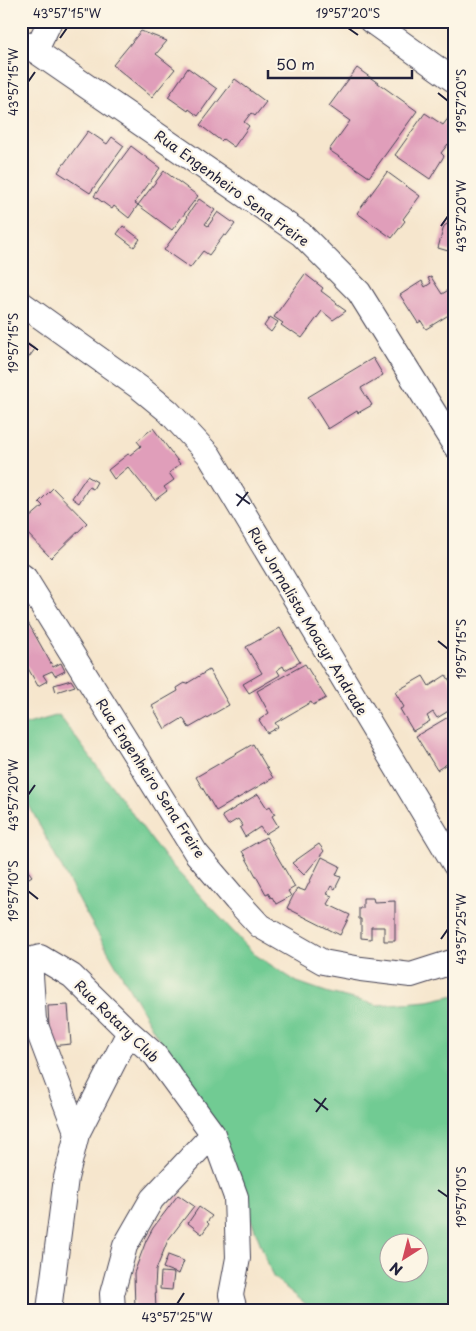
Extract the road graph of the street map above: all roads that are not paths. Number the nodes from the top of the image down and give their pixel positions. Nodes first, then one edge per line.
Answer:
1 (50, 21) edge
2 (371, 21) edge
3 (28, 46) edge
4 (455, 81) edge
5 (21, 303) edge
6 (455, 446) edge
7 (21, 575) edge
8 (455, 865) edge
9 (26, 961) edge
10 (455, 961) edge
11 (129, 1032) junction
12 (77, 1134) junction
13 (213, 1134) junction
14 (229, 1305) edge
15 (49, 1310) edge
16 (113, 1310) edge

1 - 3 street
2 - 4 street
3 - 6 street, Rua Engenheiro Sena Freire
5 - 8 street, Rua Jornalista Moacyr Andrade
7 - 10 street, Rua Engenheiro Sena Freire
9 - 11 street, Rua Rotary Club
9 - 12 street
11 - 12 street
11 - 13 street, Rua Rotary Club
12 - 15 street
13 - 14 street, Rua Rotary Club
13 - 16 street

